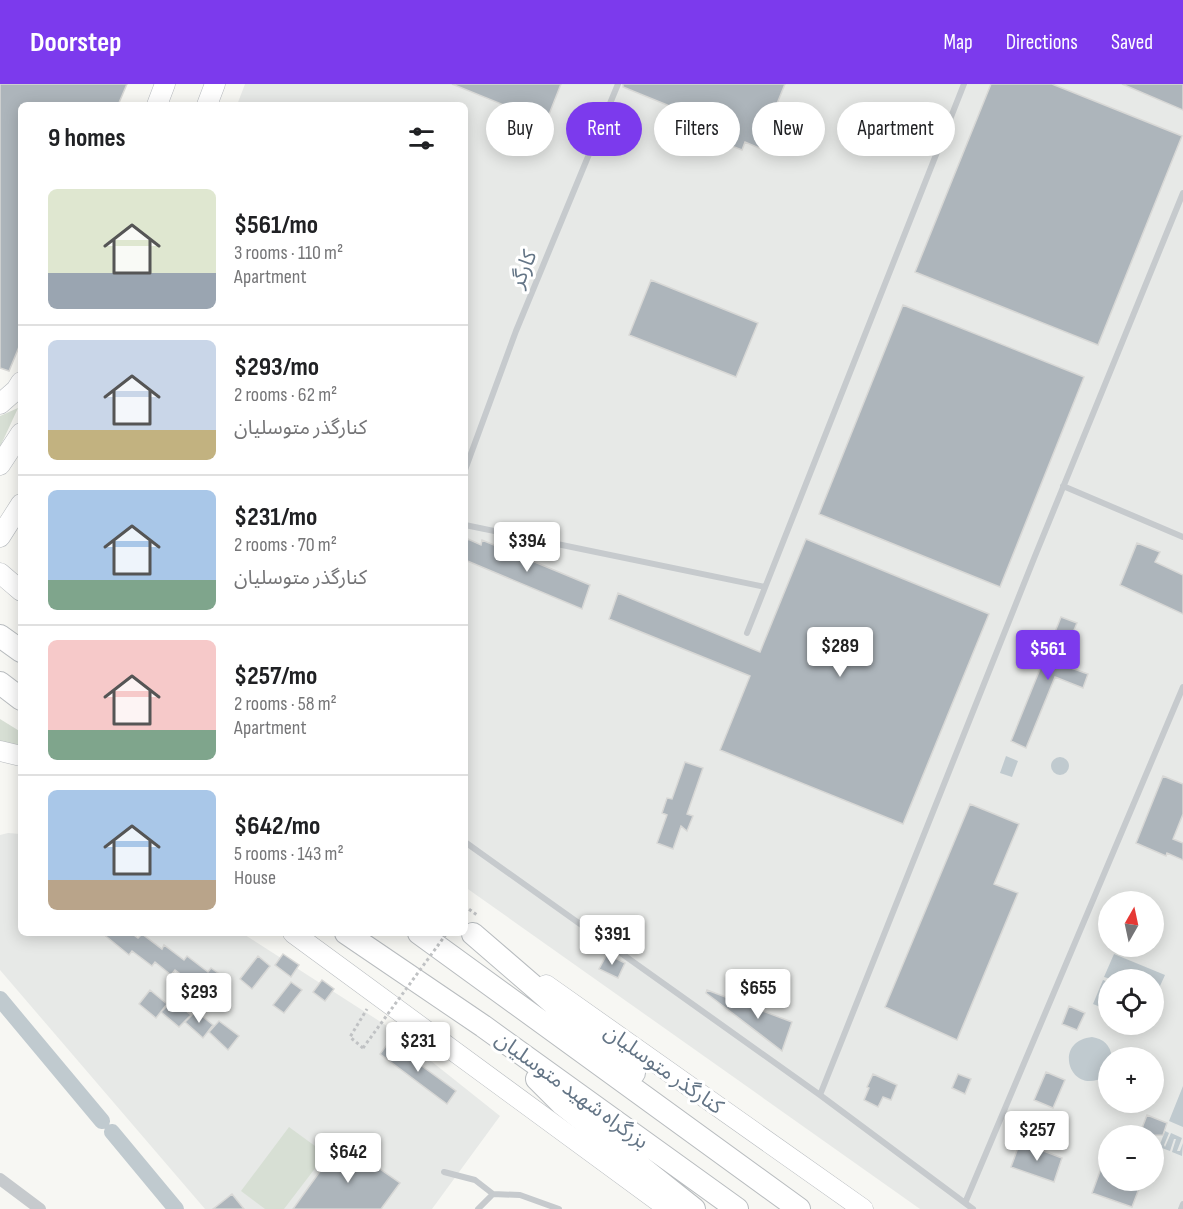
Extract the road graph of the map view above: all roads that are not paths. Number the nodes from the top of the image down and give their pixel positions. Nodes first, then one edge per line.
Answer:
1 (165, 84) edge
2 (215, 84) edge
3 (618, 84) edge
4 (964, 84) edge
5 (158, 102) edge
6 (208, 102) edge
7 (1183, 193) edge
8 (18, 387) edge
9 (0, 404) edge
10 (18, 438) edge
11 (468, 462) edge
12 (0, 465) edge
13 (1063, 486) junction
14 (18, 509) edge
15 (468, 526) edge
16 (0, 537) edge
17 (1183, 537) edge
18 (0, 573) edge
19 (765, 587) junction
20 (18, 588) edge
21 (747, 633) dead end
22 (0, 636) edge
23 (18, 649) edge
24 (0, 683) edge
25 (1183, 687) edge
26 (18, 697) edge
27 (0, 751) edge
28 (18, 755) edge
29 (468, 844) edge
30 (474, 928) edge
31 (297, 936) edge
32 (350, 936) edge
33 (423, 936) edge
34 (483, 1026) junction
35 (820, 1095) junction
36 (444, 1172) dead end
37 (753, 1176) junction
38 (0, 1179) edge
39 (493, 1194) junction
40 (965, 1203) junction
41 (1183, 1204) edge
42 (40, 1209) edge
43 (478, 1209) edge
44 (559, 1209) edge
45 (669, 1209) edge
46 (694, 1209) edge
47 (736, 1209) edge
48 (799, 1209) edge
49 (863, 1209) edge
50 (973, 1209) edge
51 (1181, 1209) edge

1 - 5 main road
2 - 6 main road
3 - 11 lane, کارگر
4 - 19 lane
7 - 13 lane
8 - 9 main road
10 - 12 main road
13 - 17 lane
13 - 35 lane
14 - 16 main road
15 - 19 lane
18 - 20 main road
19 - 21 lane
22 - 23 highway
24 - 26 highway
25 - 40 lane
27 - 28 main road
29 - 35 lane
30 - 37 highway
30 - 49 main road, کنارگذر متوسلیان
31 - 45 main road
32 - 34 highway, بزرگراه شهید متوسلیان
33 - 37 highway, بزرگراه شهید متوسلیان
34 - 46 highway
34 - 47 highway, بزرگراه شهید متوسلیان
35 - 40 lane
36 - 39 lane
37 - 48 highway, بزرگراه شهید متوسلیان
38 - 42 street
39 - 43 lane
39 - 44 lane
40 - 50 lane
41 - 51 lane

